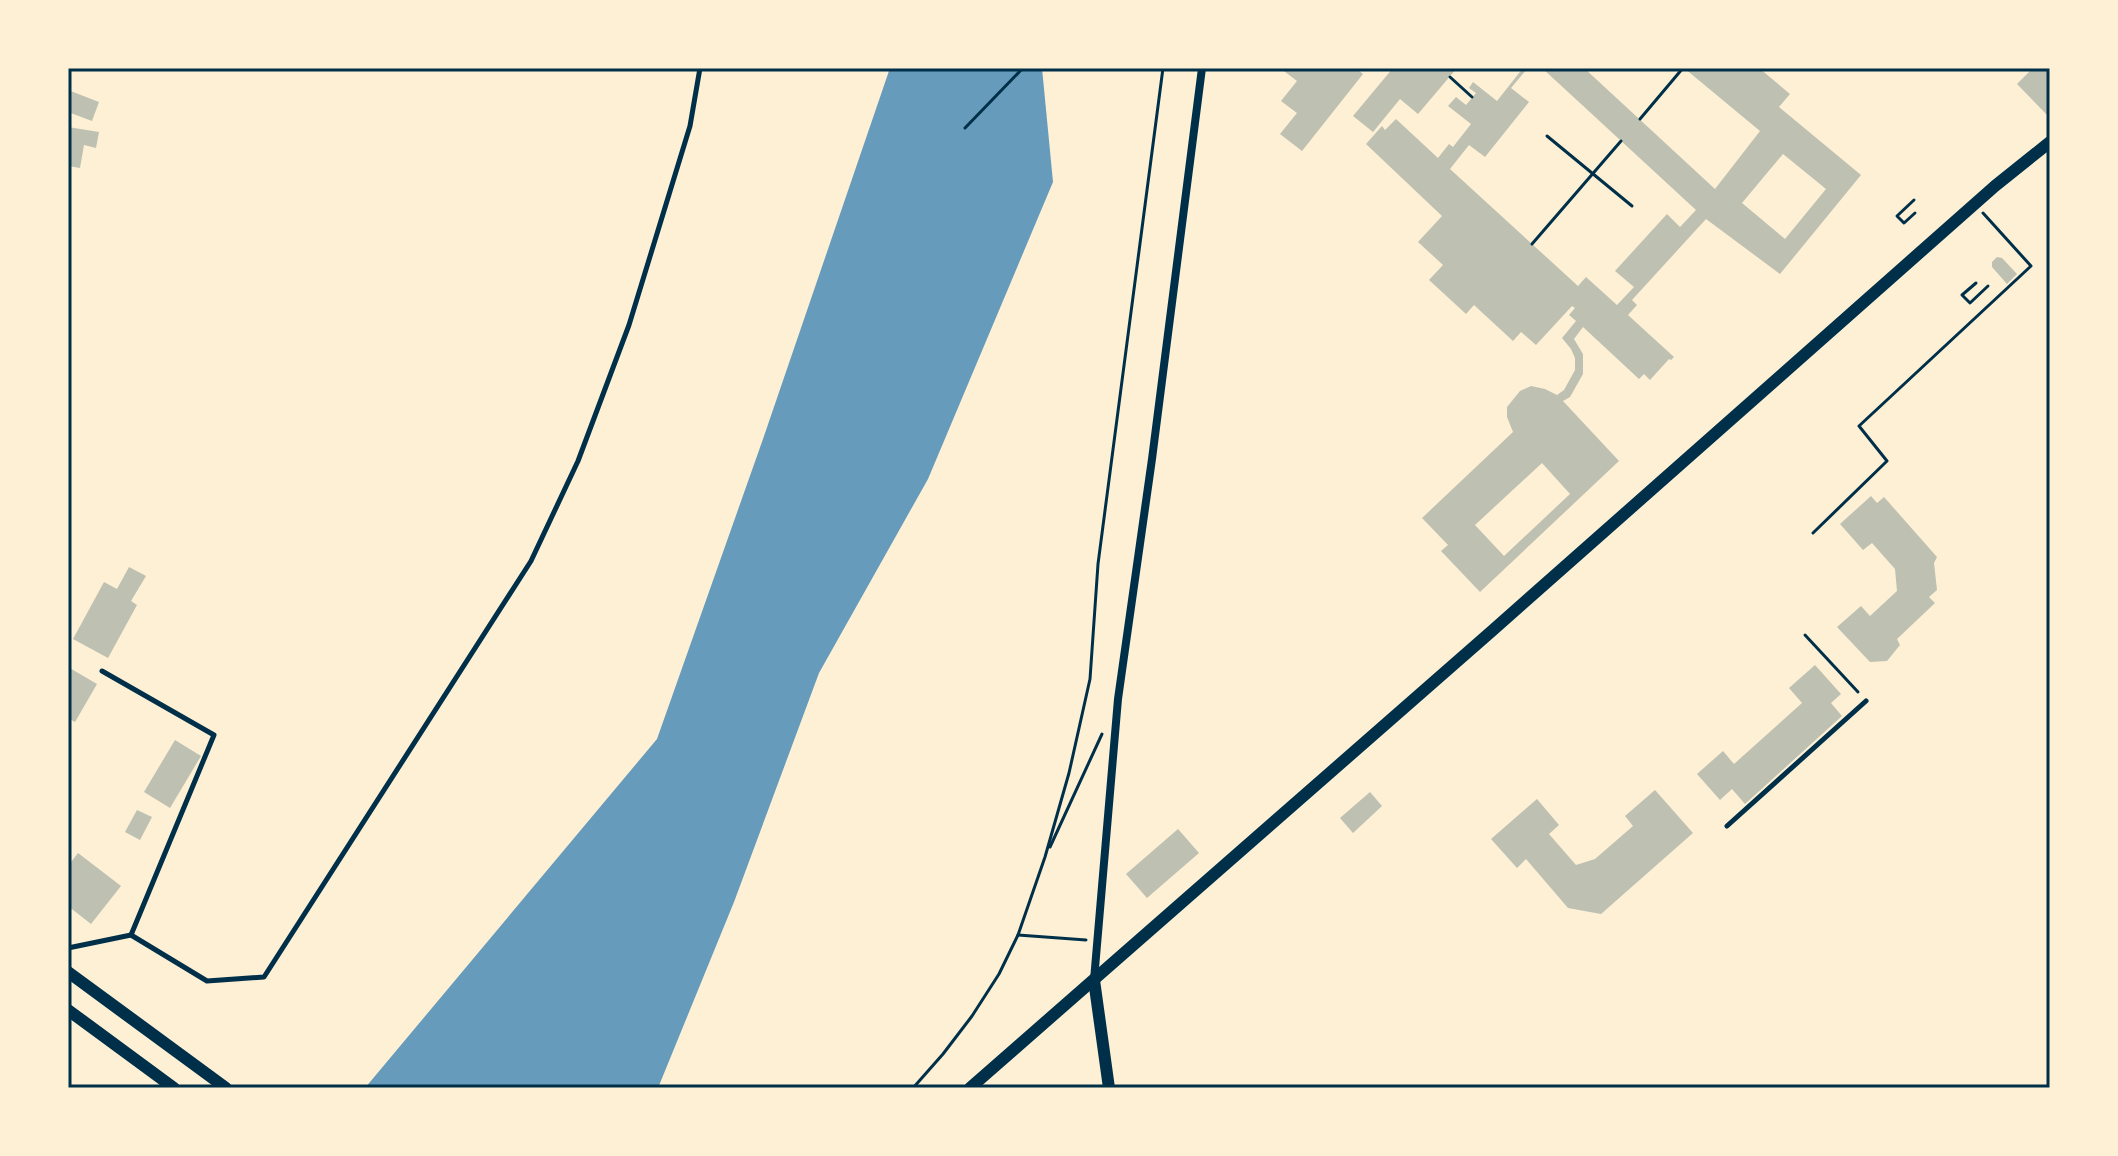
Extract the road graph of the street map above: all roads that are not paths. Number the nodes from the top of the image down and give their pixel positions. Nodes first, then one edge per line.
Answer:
1 (700, 68) edge
2 (1202, 68) edge
3 (2050, 142) edge
4 (102, 671) dead end
5 (1866, 701) road end
6 (1727, 826) dead end
7 (131, 935) junction
8 (68, 948) edge
9 (68, 972) edge
10 (1094, 980) junction
11 (68, 1010) edge
12 (174, 1088) edge
13 (226, 1088) edge
14 (970, 1088) edge
15 (1109, 1088) edge

1 - 7 lane
2 - 10 street
3 - 10 street
4 - 7 lane
5 - 6 lane
7 - 8 lane
9 - 13 street
10 - 14 street
10 - 15 street
11 - 12 street

